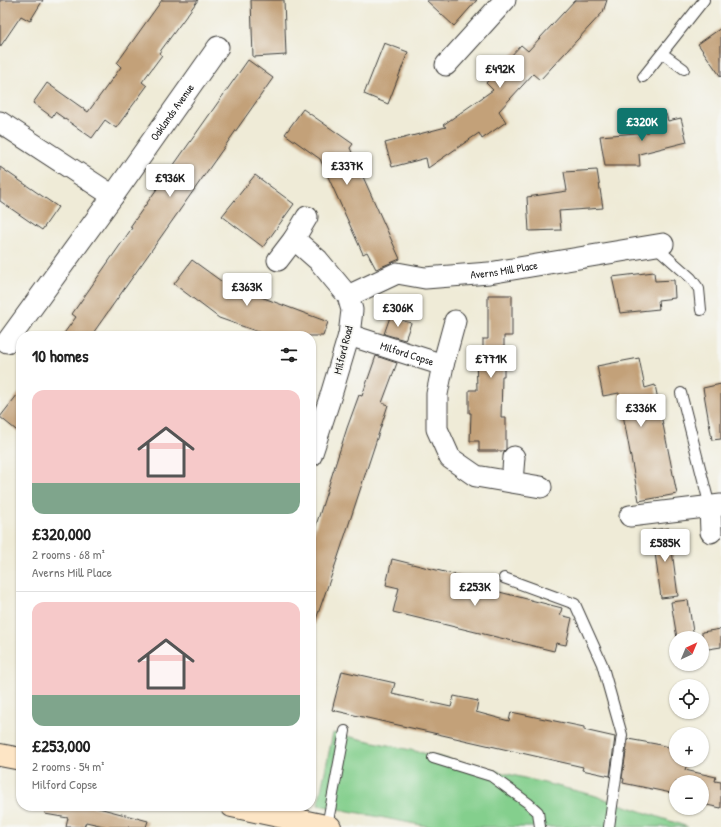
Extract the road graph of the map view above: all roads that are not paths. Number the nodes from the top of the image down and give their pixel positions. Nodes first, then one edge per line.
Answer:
1 (505, 0) edge
2 (704, 0) edge
3 (218, 47) dead end
4 (662, 53) junction
5 (446, 65) dead end
6 (684, 69) dead end
7 (643, 77) dead end
8 (0, 122) edge
9 (113, 196) junction
10 (307, 217) dead end
11 (294, 239) junction
12 (659, 245) joint
13 (278, 260) dead end
14 (348, 296) junction
15 (701, 310) dead end
16 (455, 321) dead end
17 (349, 335) junction
18 (8, 342) dead end
19 (442, 365) junction
20 (681, 393) dead end
21 (316, 441) edge
22 (514, 457) dead end
23 (512, 482) junction
24 (541, 487) dead end
25 (716, 506) edge
26 (630, 516) dead end
27 (711, 532) dead end
28 (504, 578) dead end
29 (346, 731) dead end
30 (0, 755) edge
31 (16, 758) edge
32 (433, 758) dead end
33 (255, 811) edge
34 (328, 827) edge
35 (540, 827) edge
36 (609, 827) edge

1 - 5 street
2 - 4 lane
3 - 9 street, Oaklands Avenue
4 - 6 lane
4 - 7 lane
8 - 9 street
9 - 18 street, Oaklands Avenue
10 - 11 street
11 - 13 street
11 - 14 street
12 - 14 street, Averns Mill Place
12 - 15 lane
14 - 17 street, Milford Road
16 - 19 street, Milford Copse
17 - 19 street, Milford Copse
17 - 21 street, Milford Road
19 - 23 street, Milford Copse
20 - 25 lane
22 - 23 street
23 - 24 street, Milford Copse
25 - 26 street
25 - 27 street
28 - 36 lane
29 - 34 lane
30 - 31 street
32 - 35 lane
33 - 34 street

